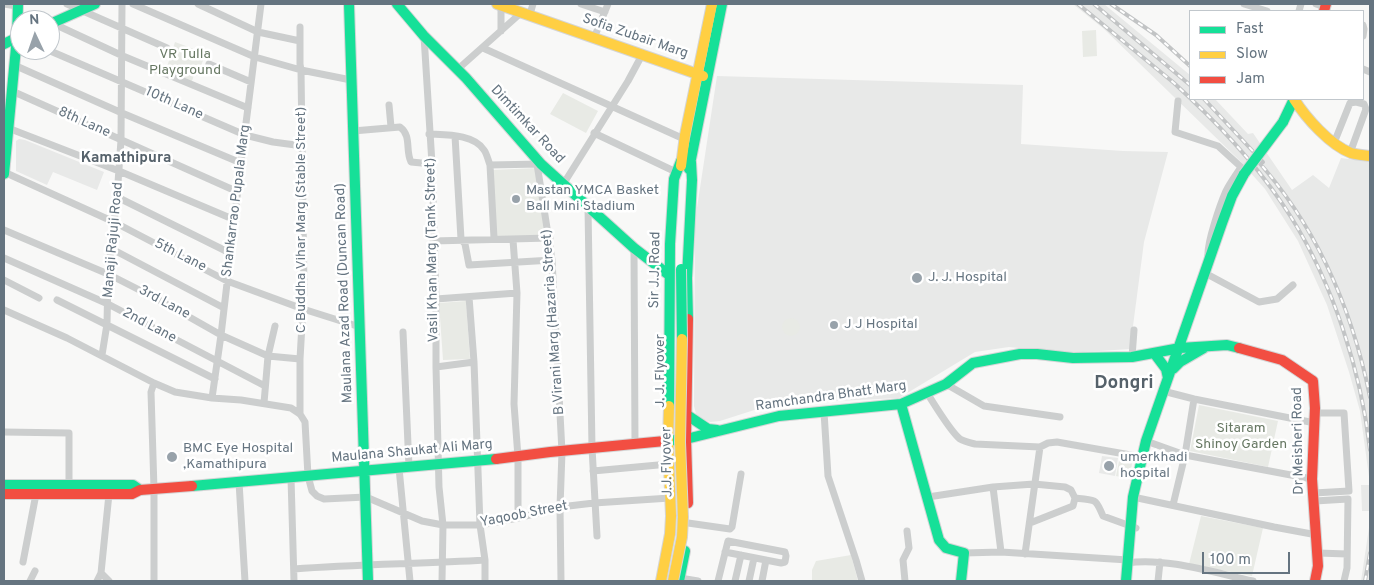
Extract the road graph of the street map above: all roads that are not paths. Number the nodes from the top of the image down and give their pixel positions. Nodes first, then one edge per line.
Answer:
1 (4, 4) edge
2 (67, 4) edge
3 (95, 4) edge
4 (122, 4) edge
5 (133, 4) edge
6 (198, 4) edge
7 (261, 4) edge
8 (350, 4) edge
9 (397, 4) edge
10 (499, 4) edge
11 (533, 4) edge
12 (581, 4) edge
13 (608, 4) edge
14 (712, 4) edge
15 (722, 4) edge
16 (1244, 4) edge
17 (18, 5) edge
18 (82, 10) junction
19 (1264, 10) edge
20 (605, 12) junction
21 (526, 13) junction
22 (60, 20) edge
23 (300, 27) dead end
24 (60, 28) edge
25 (123, 28) junction
26 (501, 31) junction
27 (258, 32) junction
28 (424, 36) junction
29 (594, 38) junction
30 (300, 41) junction
31 (167, 48) dead end
32 (483, 48) junction
33 (642, 54) junction
34 (60, 55) edge
35 (123, 56) junction
36 (255, 57) junction
37 (15, 60) edge
38 (209, 64) dead end
39 (14, 65) junction
40 (301, 70) junction
41 (458, 70) junction
42 (703, 76) junction
43 (351, 80) junction
44 (122, 81) junction
45 (251, 82) junction
46 (12, 91) junction
47 (1178, 101) dead end
48 (1297, 101) edge
49 (389, 104) dead end
50 (611, 106) junction
51 (248, 108) junction
52 (122, 114) junction
53 (391, 127) junction
54 (8, 128) junction
55 (353, 131) junction
56 (594, 133) junction
57 (429, 134) junction
58 (245, 135) junction
59 (455, 136) junction
60 (684, 139) junction
61 (121, 140) junction
62 (1334, 143) junction
63 (303, 146) junction
64 (1350, 153) junction
65 (1370, 156) edge
66 (686, 161) junction
67 (240, 163) junction
68 (432, 164) junction
69 (490, 164) junction
70 (539, 164) junction
71 (119, 171) junction
72 (676, 172) junction
73 (4, 173) edge
74 (564, 183) junction
75 (238, 192) junction
76 (117, 197) junction
77 (588, 208) junction
78 (235, 220) junction
79 (114, 222) junction
80 (4, 230) edge
81 (494, 238) junction
82 (550, 238) junction
83 (461, 239) junction
84 (433, 240) junction
85 (513, 240) junction
86 (110, 248) junction
87 (634, 248) junction
88 (230, 253) junction
89 (4, 258) edge
90 (552, 260) junction
91 (515, 263) junction
92 (1208, 263) junction
93 (675, 271) junction
94 (1205, 273) junction
95 (108, 274) junction
96 (4, 280) edge
97 (227, 281) junction
98 (1293, 285) dead end
99 (517, 293) junction
100 (470, 297) junction
101 (39, 298) dead end
102 (436, 299) junction
103 (57, 300) dead end
104 (108, 304) junction
105 (224, 308) junction
106 (304, 309) junction
107 (4, 310) edge
108 (107, 324) junction
109 (275, 326) dead end
110 (360, 327) junction
111 (1134, 330) dead end
112 (403, 332) dead end
113 (221, 335) junction
114 (1208, 346) junction
115 (1180, 348) junction
116 (1154, 353) junction
117 (102, 355) junction
118 (268, 356) junction
119 (1132, 357) junction
120 (300, 358) junction
121 (218, 362) junction
122 (474, 362) junction
123 (436, 367) junction
124 (1169, 375) junction
125 (215, 379) junction
126 (154, 383) junction
127 (946, 384) junction
128 (265, 386) junction
129 (1163, 391) junction
130 (927, 393) junction
131 (212, 398) junction
132 (1194, 399) junction
133 (264, 403) junction
134 (901, 404) junction
135 (824, 412) junction
136 (300, 414) junction
137 (687, 415) junction
138 (1060, 416) dead end
139 (1315, 418) junction
140 (720, 431) junction
141 (4, 432) edge
142 (686, 439) junction
143 (668, 441) junction
144 (1146, 442) junction
145 (635, 444) junction
146 (1040, 447) junction
147 (592, 448) junction
148 (562, 452) junction
149 (1185, 455) junction
150 (518, 457) junction
151 (1142, 457) junction
152 (478, 460) junction
153 (439, 464) junction
154 (668, 464) junction
155 (404, 467) junction
156 (364, 470) junction
157 (593, 471) junction
158 (741, 474) dead end
159 (308, 476) junction
160 (290, 478) junction
161 (1312, 478) junction
162 (239, 482) junction
163 (69, 484) junction
164 (1034, 484) junction
165 (4, 485) edge
166 (993, 488) junction
167 (154, 489) junction
168 (140, 490) junction
169 (4, 494) edge
170 (36, 494) junction
171 (109, 494) junction
172 (366, 497) junction
173 (928, 497) junction
174 (1133, 497) junction
175 (1314, 497) junction
176 (670, 498) junction
177 (1076, 498) junction
178 (594, 503) junction
179 (1173, 505) junction
180 (560, 507) junction
181 (403, 512) junction
182 (518, 518) junction
183 (688, 523) junction
184 (1030, 523) junction
185 (443, 525) junction
186 (480, 525) junction
187 (1133, 527) junction
188 (730, 529) junction
189 (907, 531) dead end
190 (1317, 535) junction
191 (597, 536) dead end
192 (728, 540) junction
193 (758, 547) junction
194 (725, 552) junction
195 (1000, 552) junction
196 (964, 553) junction
197 (1318, 553) junction
198 (1025, 554) junction
199 (1347, 554) junction
200 (740, 555) junction
201 (755, 558) junction
202 (485, 560) junction
203 (766, 560) junction
204 (1127, 561) junction
205 (23, 562) dead end
206 (442, 562) junction
207 (1160, 562) junction
208 (368, 564) junction
209 (409, 564) junction
210 (294, 569) junction
211 (35, 571) dead end
212 (101, 573) junction
213 (677, 580) edge
214 (719, 580) edge
215 (30, 581) edge
216 (97, 581) edge
217 (109, 581) edge
218 (154, 581) edge
219 (245, 581) edge
220 (294, 581) edge
221 (368, 581) edge
222 (410, 581) edge
223 (442, 581) edge
224 (485, 581) edge
225 (561, 581) edge
226 (661, 581) edge
227 (666, 581) edge
228 (698, 581) edge
229 (731, 581) edge
230 (735, 581) edge
231 (749, 581) edge
232 (762, 581) edge
233 (862, 581) edge
234 (905, 581) edge
235 (961, 581) edge
236 (1126, 581) edge
237 (1158, 581) edge
238 (1253, 581) edge
239 (1315, 581) edge
240 (1344, 581) edge

1 - 17 street
2 - 18 street
3 - 18 main road
4 - 25 street, Manaji Rajuji Road
5 - 36 street
6 - 27 street
7 - 27 street, Shankarrao Pupala Marg
8 - 43 main road, Maulana Azad Road (Duncan Road)
9 - 28 main road, Dimtimkar Road
10 - 21 main road, Sofia Zubair Marg
10 - 26 street
11 - 21 street
12 - 20 street
13 - 20 street
14 - 42 main road
15 - 42 main road
16 - 19 street
18 - 22 main road
18 - 25 street
20 - 29 street
21 - 26 street
21 - 29 main road, Sofia Zubair Marg
23 - 30 street, C Buddha Vihar Marg (Stable Street)
24 - 35 street
25 - 31 street
25 - 35 street, Manaji Rajuji Road
26 - 32 street
27 - 30 street
27 - 36 street, Shankarrao Pupala Marg
28 - 41 main road, Dimtimkar Road
28 - 57 street, Vasil Khan Marg (Tank Street)
29 - 33 main road, Sofia Zubair Marg
30 - 40 street, C Buddha Vihar Marg (Stable Street)
32 - 41 street
32 - 50 street
33 - 42 main road, Sofia Zubair Marg
33 - 50 street
34 - 44 street, 10th Lane
35 - 44 street, Manaji Rajuji Road
35 - 51 street
36 - 40 street
36 - 45 street, Shankarrao Pupala Marg
37 - 39 main road
38 - 45 street
39 - 46 main road
39 - 52 street
40 - 43 street
40 - 63 street, C Buddha Vihar Marg (Stable Street)
41 - 70 main road, Dimtimkar Road
42 - 60 main road
42 - 66 main road
43 - 55 main road, Maulana Azad Road (Duncan Road)
44 - 52 street, Manaji Rajuji Road
44 - 58 street, 10th Lane
45 - 51 street, Shankarrao Pupala Marg
46 - 54 main road
46 - 61 street, 8th Lane
47 - 92 street
48 - 62 main road
48 - 92 main road, bridge
49 - 53 street
50 - 56 street
50 - 60 street
51 - 58 street, Shankarrao Pupala Marg
52 - 61 street, Manaji Rajuji Road
52 - 67 street
53 - 55 street
53 - 68 street
54 - 71 street
54 - 73 main road
55 - 110 main road, Maulana Azad Road (Duncan Road)
56 - 72 street
56 - 74 street
57 - 59 street
57 - 68 street, Vasil Khan Marg (Tank Street)
58 - 63 street, 10th Lane
58 - 67 street, Shankarrao Pupala Marg
59 - 69 street
59 - 83 street
60 - 66 main road
61 - 71 street, Manaji Rajuji Road
61 - 75 street, 8th Lane
62 - 64 main road
62 - 64 street
63 - 106 street, C Buddha Vihar Marg (Stable Street)
64 - 65 main road
66 - 72 main road, Sir J.J. Road
66 - 93 main road, J. J. Flyover
66 - 137 main road
67 - 75 street, Shankarrao Pupala Marg
68 - 84 street, Vasil Khan Marg (Tank Street)
69 - 70 street
69 - 81 street
70 - 74 main road, Dimtimkar Road
70 - 82 street, B Virani Marg (Hazaria Street)
71 - 76 street, Manaji Rajuji Road
71 - 78 street
72 - 93 main road, Sir J.J. Road
73 - 79 street, 5th Lane
74 - 77 main road, Dimtimkar Road
75 - 78 street, Shankarrao Pupala Marg
76 - 79 street, Manaji Rajuji Road
76 - 88 street
77 - 87 main road, Dimtimkar Road
77 - 147 street
78 - 88 street, Shankarrao Pupala Marg
79 - 86 street, Manaji Rajuji Road
79 - 97 street, 5th Lane
80 - 95 street, 3rd Lane
81 - 83 street
81 - 85 street
82 - 85 street
82 - 90 street, B Virani Marg (Hazaria Street)
83 - 84 street
83 - 91 street
84 - 102 street, Vasil Khan Marg (Tank Street)
85 - 91 street
86 - 95 street, Manaji Rajuji Road
86 - 105 street
87 - 93 main road, Dimtimkar Road
87 - 145 street
88 - 97 street, Shankarrao Pupala Marg
89 - 104 street, 2nd Lane
90 - 91 street
90 - 148 street, B Virani Marg (Hazaria Street)
91 - 99 street
92 - 94 main road
93 - 143 main road, Sir J.J. Road
93 - 213 main road, J.J. Flyover, bridge
93 - 227 main road, J. J. Flyover
94 - 98 street
94 - 115 main road
95 - 104 street, Manaji Rajuji Road
95 - 113 street, 3rd Lane
96 - 101 street
97 - 105 street, Shankarrao Pupala Marg
97 - 106 street, 5th Lane
99 - 100 street
99 - 150 street
100 - 102 street
100 - 122 street
102 - 123 street, Vasil Khan Marg (Tank Street)
103 - 108 street
104 - 108 street, Manaji Rajuji Road
104 - 121 street, 2nd Lane
105 - 113 street, Shankarrao Pupala Marg
106 - 110 street, 5th Lane
106 - 120 street, C Buddha Vihar Marg (Stable Street)
107 - 117 street
108 - 117 street, Manaji Rajuji Road
108 - 125 street
109 - 118 street
110 - 156 main road, Maulana Azad Road (Duncan Road)
111 - 119 street
112 - 155 street
113 - 118 street, 3rd Lane
113 - 121 street, Shankarrao Pupala Marg
114 - 115 main road, Dr Meisheri Road
114 - 124 main road
114 - 139 main road, Dr Meisheri Road
115 - 116 main road, Ramchandra Bhatt Marg
115 - 124 main road
116 - 119 main road, Ramchandra Bhatt Marg
116 - 124 main road
117 - 126 street
118 - 120 street
118 - 128 street
119 - 127 main road, Ramchandra Bhatt Marg
120 - 136 street, C Buddha Vihar Marg (Stable Street)
121 - 125 street, Shankarrao Pupala Marg
121 - 128 street, 2nd Lane
122 - 123 street
122 - 152 street
123 - 153 street, Vasil Khan Marg (Tank Street)
124 - 129 main road
125 - 131 street, Shankarrao Pupala Marg
126 - 131 street
126 - 167 street
127 - 130 main road, Ramchandra Bhatt Marg
127 - 138 street
128 - 133 street
129 - 132 street
129 - 144 main road
130 - 134 main road, Ramchandra Bhatt Marg
130 - 146 street
131 - 133 street
132 - 139 street
132 - 149 street
133 - 136 street
134 - 135 main road, Ramchandra Bhatt Marg
134 - 173 main road
135 - 140 main road, Ramchandra Bhatt Marg
135 - 233 street
136 - 159 street, C Buddha Vihar Marg (Stable Street)
137 - 140 main road
137 - 142 main road
139 - 161 main road, Dr Meisheri Road
139 - 175 street
140 - 142 main road, Ramchandra Bhatt Marg
141 - 163 street
142 - 143 main road, Maulana Shaukat Ali Marg
142 - 183 main road
143 - 145 main road, Maulana Shaukat Ali Marg
143 - 154 main road, Sir J.J. Road
144 - 149 street
144 - 151 main road
145 - 147 main road, Maulana Shaukat Ali Marg
146 - 151 street
146 - 164 street
147 - 148 main road, Maulana Shaukat Ali Marg
147 - 157 street
148 - 150 main road, Maulana Shaukat Ali Marg
148 - 180 street, B Virani Marg (Hazaria Street)
149 - 161 street
149 - 179 street
150 - 152 main road, Maulana Shaukat Ali Marg
150 - 182 street
151 - 174 main road
152 - 153 main road, Maulana Shaukat Ali Marg
152 - 186 street
153 - 155 main road, Maulana Shaukat Ali Marg
153 - 185 street, Vasil Khan Marg (Tank Street)
154 - 157 street
154 - 176 main road, Sir J.J. Road
155 - 156 main road, Maulana Shaukat Ali Marg
155 - 181 street
156 - 159 main road, Maulana Shaukat Ali Marg
156 - 172 main road, Maulana Azad Road (Duncan Road)
157 - 178 street
158 - 188 street
159 - 160 main road, Maulana Shaukat Ali Marg
159 - 172 street, Yaqoob Street
160 - 162 main road, Maulana Shaukat Ali Marg
160 - 210 street
161 - 175 main road, Dr Meisheri Road
162 - 167 main road, Maulana Shaukat Ali Marg
162 - 219 street
163 - 165 main road, Maulana Shaukat Ali Marg
163 - 168 main road, Maulana Shaukat Ali Marg
164 - 166 street
164 - 177 street
164 - 184 street
166 - 173 street
166 - 195 street
167 - 168 main road, Maulana Shaukat Ali Marg
167 - 218 street
168 - 171 main road, Maulana Shaukat Ali Marg
169 - 170 main road, Maulana Shaukat Ali Marg
170 - 171 main road, Maulana Shaukat Ali Marg
170 - 205 street
171 - 212 street
172 - 181 street, Yaqoob Street
172 - 208 main road, Maulana Azad Road (Duncan Road)
173 - 196 main road
174 - 179 street
174 - 187 main road
175 - 190 main road, Dr Meisheri Road
175 - 199 street
176 - 178 street, Yaqoob Street
176 - 226 main road, Sir J.J. Road
177 - 184 street
177 - 187 street
178 - 180 street, Yaqoob Street
178 - 191 street
179 - 190 street
180 - 182 street, Yaqoob Street
180 - 225 street, B Virani Marg (Hazaria Street)
181 - 185 street, Yaqoob Street
181 - 209 street
182 - 186 street, Yaqoob Street
183 - 188 street
183 - 213 main road
184 - 198 street
185 - 186 street, Yaqoob Street
185 - 206 street, Vasil Khan Marg (Tank Street)
186 - 202 street
187 - 204 main road
188 - 192 street
189 - 234 street
190 - 197 main road, Dr Meisheri Road
192 - 193 street
192 - 194 street
193 - 201 street
193 - 203 street
194 - 200 street
194 - 214 street
195 - 196 street
195 - 198 street
196 - 235 main road
197 - 199 street
197 - 239 main road, Dr Meisheri Road
198 - 204 street
199 - 240 street
200 - 201 street
200 - 230 street
201 - 203 street
201 - 231 street
202 - 206 street
202 - 224 street
203 - 232 street
204 - 207 street
204 - 236 main road
206 - 209 street
206 - 223 street, Vasil Khan Marg (Tank Street)
207 - 237 street
207 - 238 street
208 - 209 street
208 - 210 street
208 - 221 main road, Maulana Azad Road (Duncan Road)
209 - 222 street
210 - 220 street
211 - 215 street
212 - 216 street
212 - 217 street
213 - 228 street
214 - 229 street

